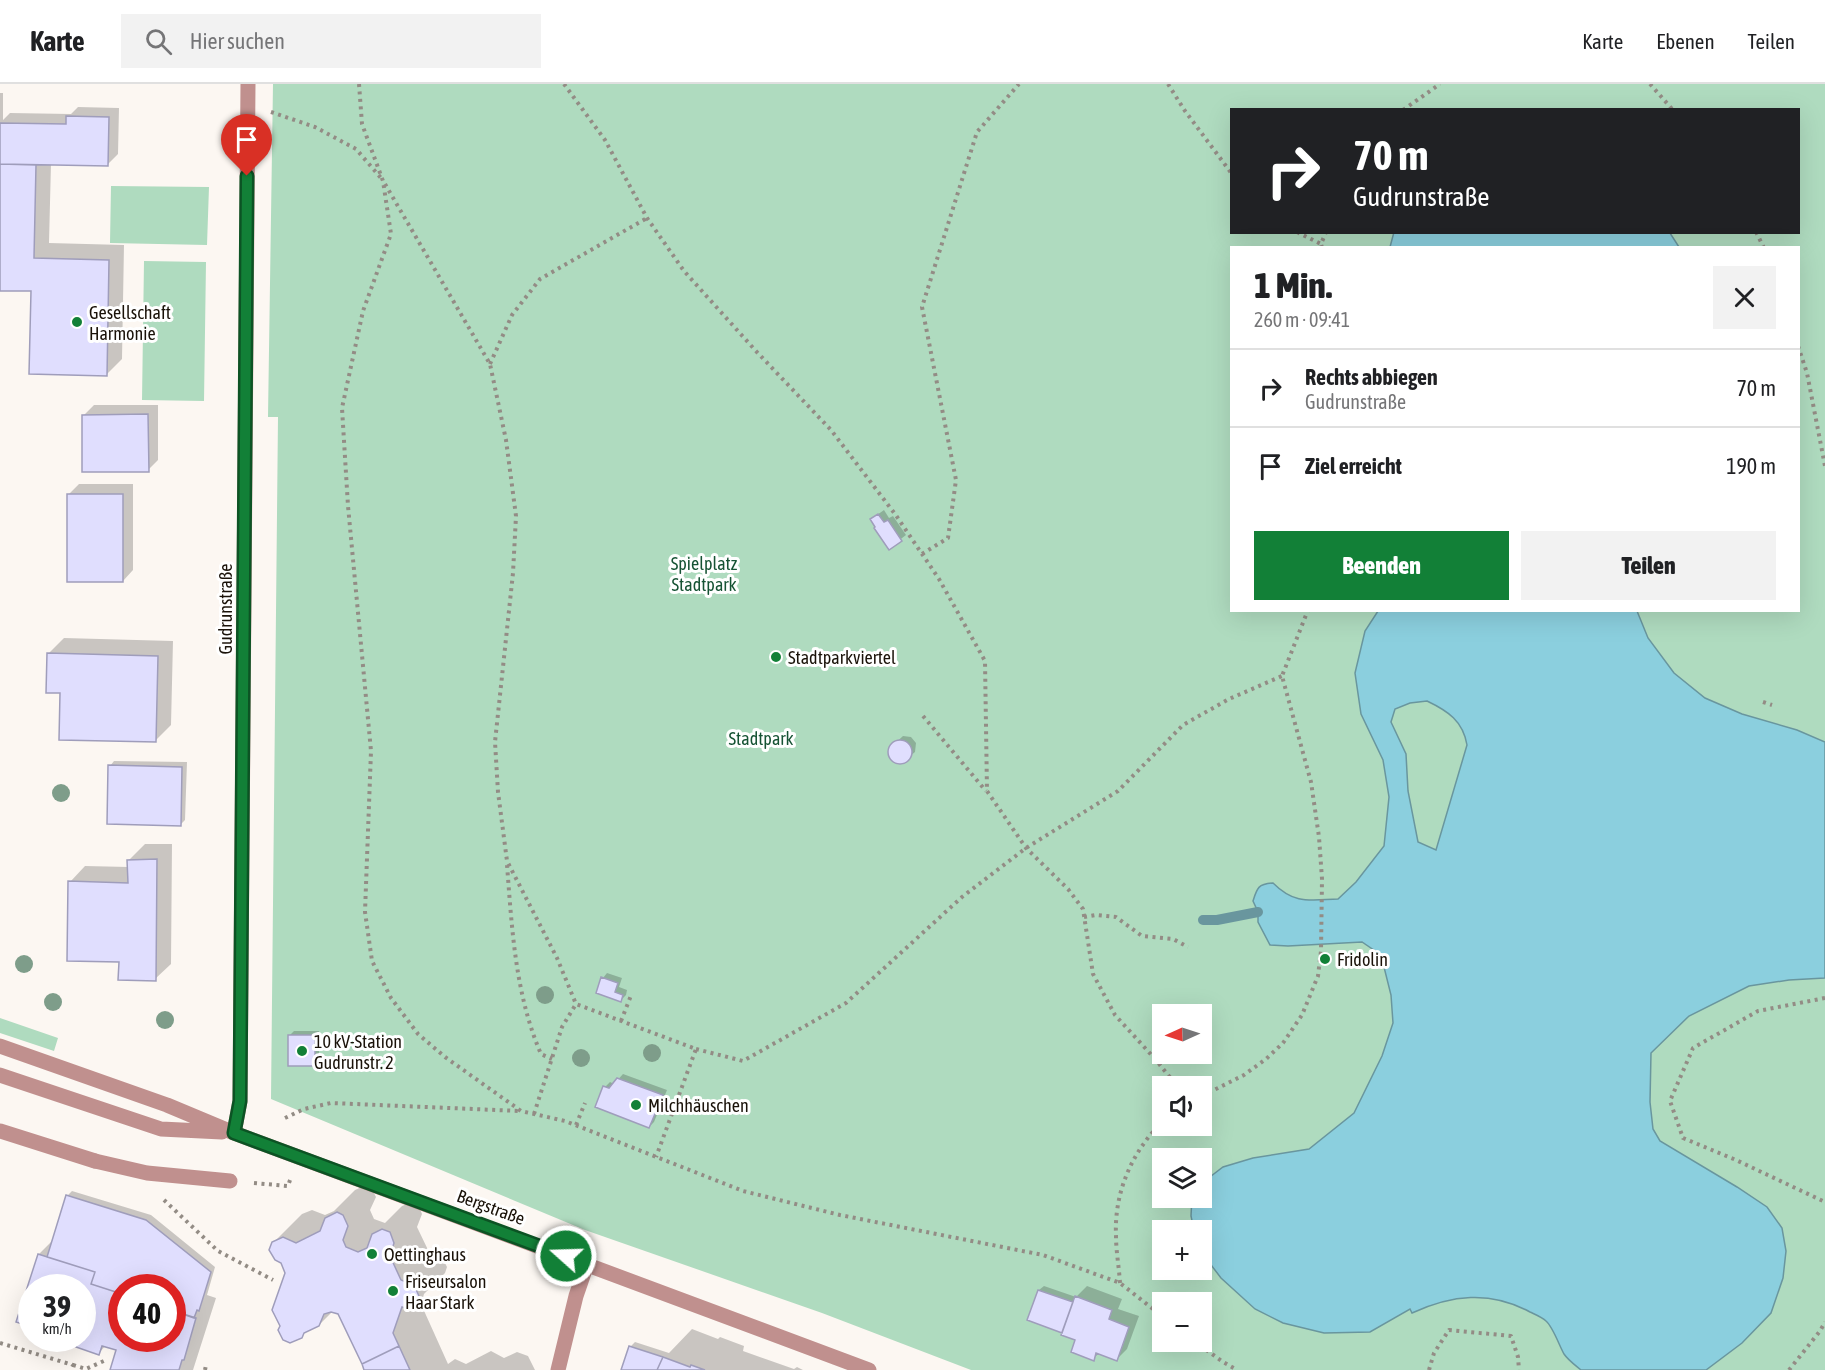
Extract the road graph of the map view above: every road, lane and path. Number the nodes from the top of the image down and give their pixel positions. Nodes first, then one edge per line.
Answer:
1 (248, 84) edge
2 (359, 84) edge
3 (564, 84) edge
4 (1019, 84) edge
5 (1168, 84) edge
6 (1440, 84) edge
7 (1650, 84) edge
8 (248, 104) junction
9 (1406, 108) edge
10 (1671, 108) edge
11 (1230, 171) edge
12 (383, 181) junction
13 (647, 218) junction
14 (1301, 234) edge
15 (1322, 246) edge
16 (1800, 352) edge
17 (490, 364) junction
18 (1825, 466) edge
19 (922, 554) junction
20 (1307, 612) edge
21 (1282, 676) junction
22 (1763, 702) dead end
23 (1772, 705) dead end
24 (923, 716) dead end
25 (987, 791) junction
26 (1026, 848) junction
27 (507, 861) junction
28 (1084, 916) junction
29 (1188, 947) dead end
30 (632, 993) dead end
31 (1825, 998) edge
32 (576, 1004) junction
33 (621, 1021) junction
34 (0, 1046) edge
35 (696, 1049) junction
36 (552, 1059) junction
37 (0, 1075) edge
38 (1168, 1076) edge
39 (1212, 1091) edge
40 (585, 1103) dead end
41 (521, 1111) junction
42 (534, 1114) junction
43 (285, 1118) dead end
44 (576, 1125) junction
45 (0, 1131) edge
46 (234, 1133) junction
47 (1152, 1133) edge
48 (656, 1157) junction
49 (230, 1181) joint
50 (288, 1186) dead end
51 (1825, 1202) edge
52 (182, 1216) dead end
53 (587, 1264) junction
54 (273, 1280) dead end
55 (1120, 1283) junction
56 (1152, 1308) edge
57 (1825, 1322) edge
58 (0, 1342) edge
59 (1209, 1352) edge
60 (106, 1360) dead end
61 (72, 1368) edge
62 (558, 1370) edge
63 (868, 1370) edge
64 (1237, 1370) edge
65 (1429, 1370) edge
66 (1519, 1370) edge
67 (1789, 1370) edge

1 - 8 street, Gudrunstraße
2 - 12 path
3 - 13 path
4 - 19 path
5 - 11 path
6 - 9 path
7 - 10 path
8 - 12 path
8 - 46 street, Gudrunstraße
12 - 17 path
12 - 41 path
13 - 17 path
13 - 19 path
14 - 15 path
16 - 18 path
17 - 27 path
19 - 25 path
20 - 21 path
21 - 26 path
21 - 39 path
22 - 23 path
24 - 25 path
25 - 26 path
26 - 28 path
26 - 35 path
27 - 32 path
27 - 36 path
28 - 29 path
28 - 38 path
30 - 33 path
31 - 51 path
32 - 33 path
32 - 36 path
33 - 35 path
34 - 46 street, Bergstraße
35 - 48 path
36 - 42 path
37 - 46 street, Bergstraße
40 - 44 path
41 - 42 path
41 - 43 path
42 - 44 path
44 - 48 path
45 - 49 street
46 - 53 street, Bergstraße
47 - 55 path
48 - 55 path
49 - 50 path
52 - 54 path
53 - 62 street
53 - 63 street, Bergstraße
55 - 56 path
57 - 67 path
58 - 61 path
59 - 64 path
60 - 61 path
65 - 66 path

